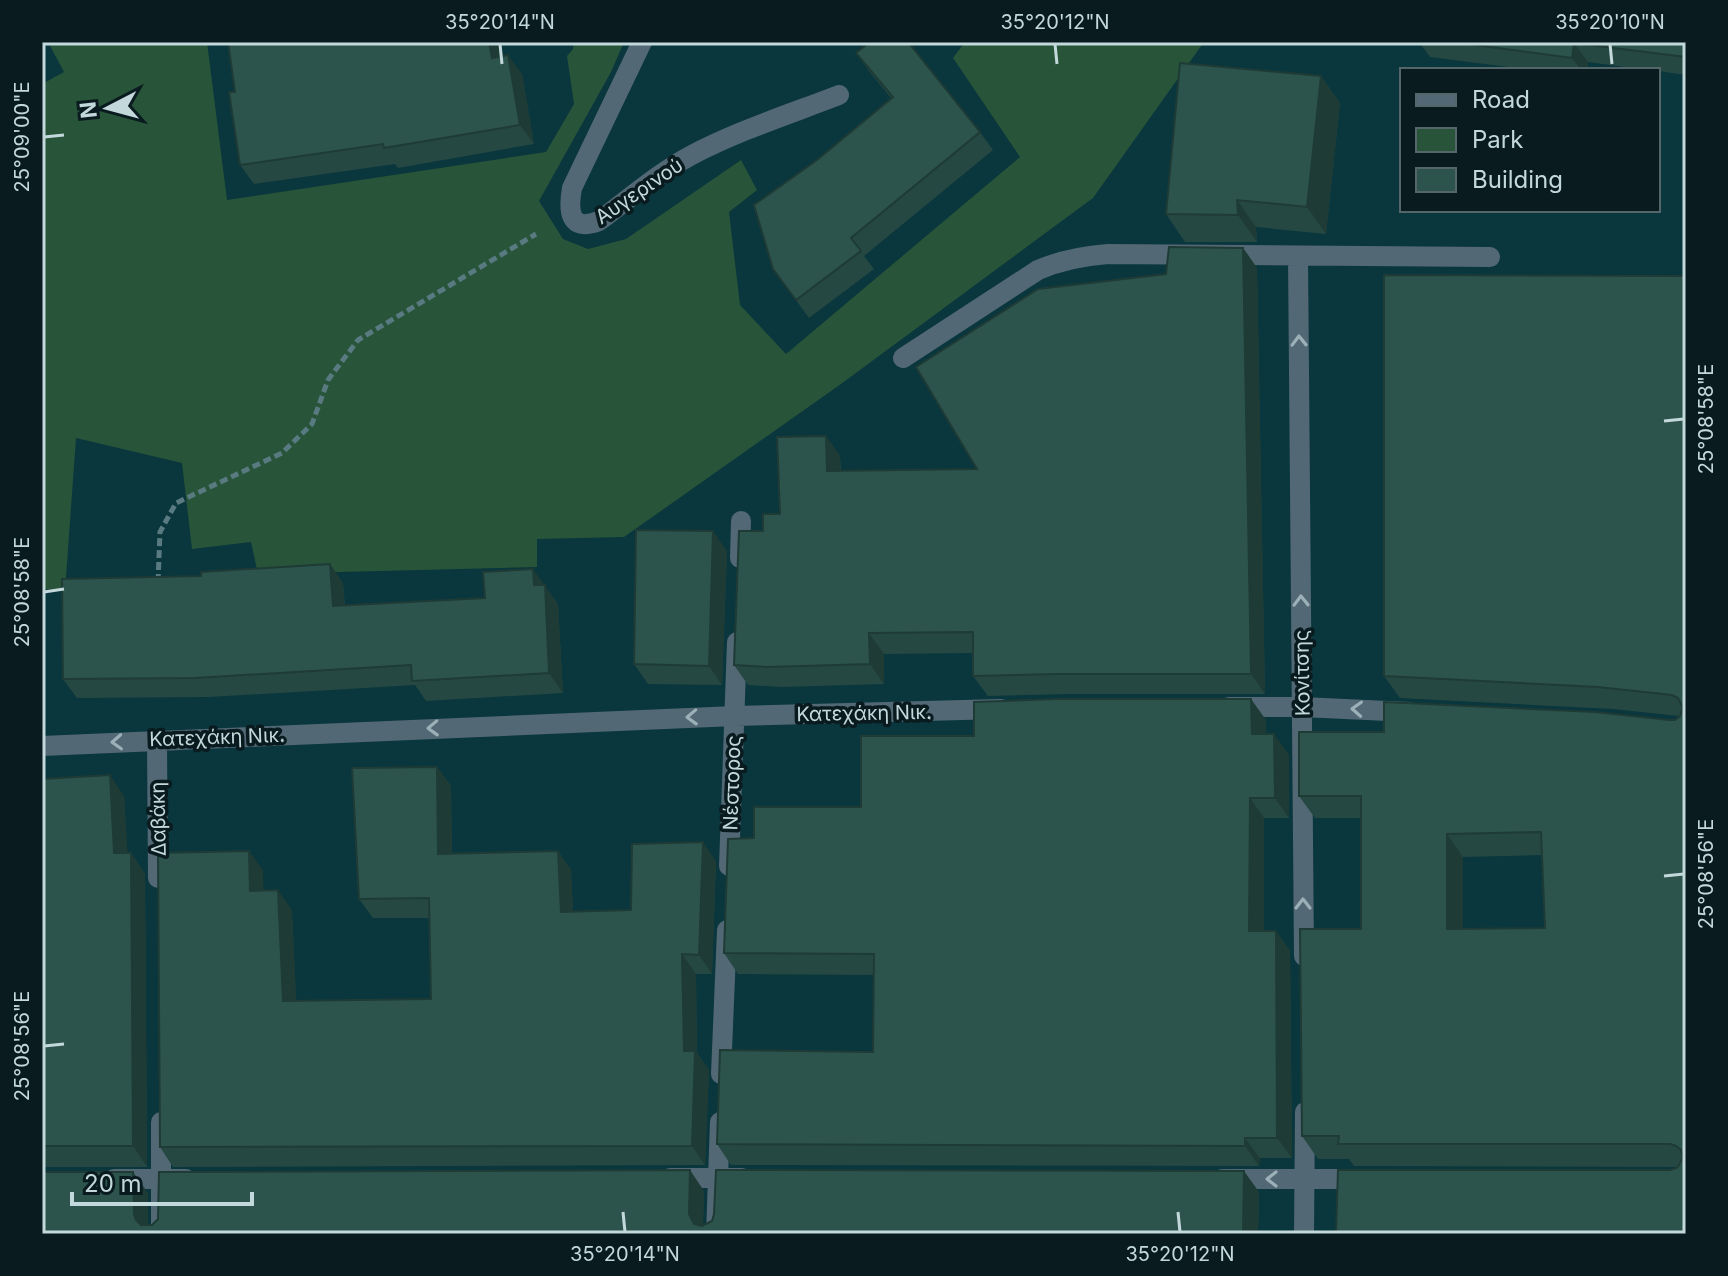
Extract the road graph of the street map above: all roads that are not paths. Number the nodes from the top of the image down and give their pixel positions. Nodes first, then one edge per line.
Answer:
1 (642, 42) edge
2 (839, 95) dead end
3 (1298, 256) junction
4 (1490, 257) dead end
5 (903, 358) dead end
6 (741, 521) dead end
7 (739, 581) edge
8 (738, 626) edge
9 (1210, 707) edge
10 (1302, 707) junction
11 (1023, 709) edge
12 (1424, 712) edge
13 (735, 716) junction
14 (157, 740) junction
15 (42, 746) edge
16 (159, 896) edge
17 (1304, 974) edge
18 (161, 1100) edge
19 (1304, 1100) edge
20 (654, 1178) edge
21 (718, 1178) junction
22 (765, 1178) edge
23 (102, 1179) edge
24 (161, 1179) junction
25 (209, 1179) edge
26 (1210, 1179) edge
27 (1305, 1179) junction
28 (1384, 1179) edge
29 (161, 1234) edge
30 (716, 1234) edge
31 (1304, 1234) edge

1 - 2 street, Αυγερινού
3 - 4 street
3 - 5 street
10 -> 3 street, Κονίτσης
6 - 7 street
8 - 13 street, Νέστορος
9 - 10 street
12 -> 10 street
17 -> 10 street, Κονίτσης
11 - 13 street, Κατεχάκη Νικ.
13 -> 14 street, Κατεχάκη Νικ.
13 - 21 street, Νέστορος
14 -> 15 street, Κατεχάκη Νικ.
14 - 16 street, Δαβάκη
18 - 24 street
19 - 27 street
20 - 21 street
21 - 22 street
21 - 30 street, Νέστορος
23 - 24 street
24 - 25 street
24 - 29 street
27 -> 26 street
27 - 28 street
27 - 31 street

